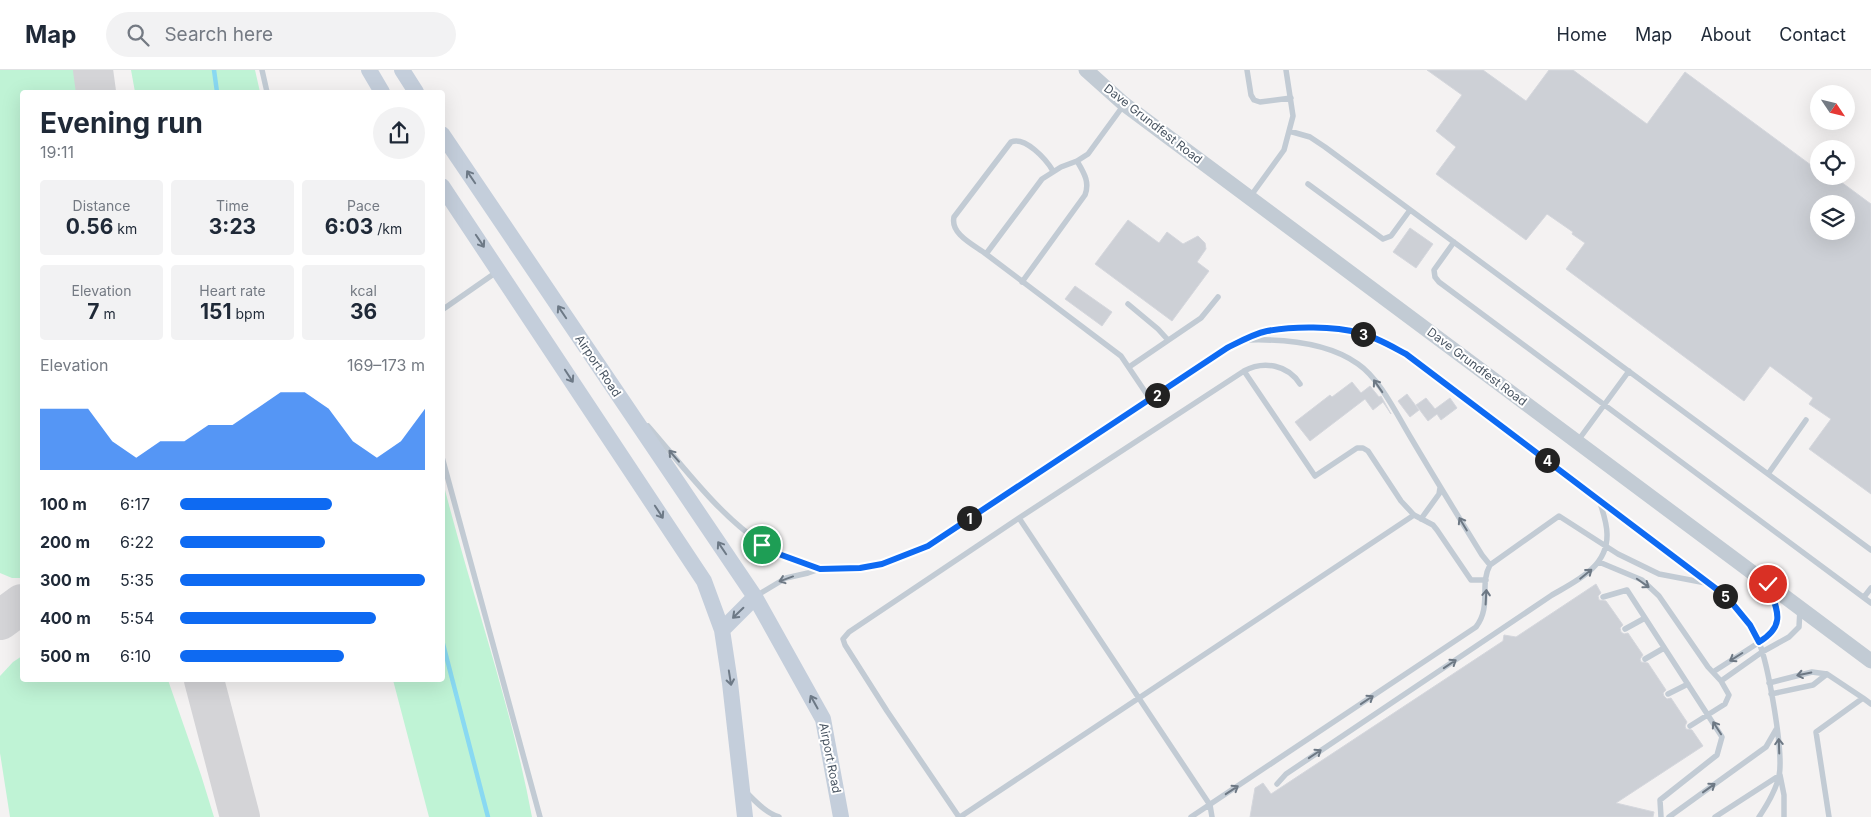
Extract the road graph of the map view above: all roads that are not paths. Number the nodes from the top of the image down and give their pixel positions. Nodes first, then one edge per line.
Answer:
1 (262, 70) edge
2 (369, 70) edge
3 (402, 70) edge
4 (1086, 70) edge
5 (1247, 70) edge
6 (1286, 70) edge
7 (267, 90) edge
8 (381, 90) edge
9 (415, 90) edge
10 (1291, 98) junction
11 (1124, 104) junction
12 (1289, 131) junction
13 (445, 138) edge
14 (1077, 161) junction
15 (1052, 171) junction
16 (1308, 184) dead end
17 (445, 190) edge
18 (1250, 197) junction
19 (1410, 210) junction
20 (1454, 242) junction
21 (986, 254) junction
22 (500, 270) junction
23 (1022, 282) junction
24 (1218, 297) dead end
25 (1128, 304) dead end
26 (445, 308) edge
27 (1168, 340) junction
28 (1244, 340) junction
29 (1129, 367) junction
30 (1244, 370) junction
31 (1629, 371) junction
32 (606, 377) junction
33 (1300, 384) dead end
34 (1150, 400) junction
35 (1604, 405) junction
36 (1806, 420) dead end
37 (1577, 442) junction
38 (445, 469) edge
39 (1768, 474) junction
40 (1440, 486) junction
41 (1599, 499) junction
42 (1414, 515) junction
43 (1019, 518) junction
44 (1421, 519) junction
45 (1605, 546) junction
46 (1871, 550) edge
47 (1599, 562) junction
48 (1490, 565) junction
49 (820, 569) junction
50 (1486, 580) junction
51 (1709, 583) junction
52 (1768, 584) junction
53 (1871, 588) edge
54 (1604, 596) dead end
55 (755, 597) junction
56 (1864, 598) junction
57 (1871, 603) edge
58 (1800, 609) junction
59 (1645, 618) junction
60 (1625, 629) dead end
61 (722, 630) junction
62 (1759, 642) junction
63 (1664, 648) junction
64 (1762, 652) junction
65 (1645, 659) dead end
66 (1871, 661) edge
67 (1713, 672) junction
68 (1827, 674) junction
69 (1721, 681) junction
70 (1769, 683) junction
71 (1688, 684) junction
72 (1668, 694) dead end
73 (1771, 694) junction
74 (1863, 698) junction
75 (1139, 699) junction
76 (1871, 704) edge
77 (1708, 715) junction
78 (1690, 726) dead end
79 (1777, 728) junction
80 (1780, 775) junction
81 (1277, 784) dead end
82 (742, 788) junction
83 (1210, 805) junction
84 (540, 817) edge
85 (746, 817) edge
86 (779, 817) edge
87 (841, 817) edge
88 (960, 817) edge
89 (1191, 817) edge
90 (1212, 817) edge
91 (1661, 817) edge
92 (1669, 817) edge
93 (1715, 817) edge
94 (1759, 817) edge
95 (1784, 817) edge
96 (1829, 817) edge

1 - 7 lane
2 - 8 main road
3 - 9 main road
4 - 11 street, Dave Grundfest Road
5 - 10 lane
6 - 10 lane
10 - 12 lane
11 - 14 lane
11 - 18 street, Dave Grundfest Road
12 - 18 lane
12 - 19 lane
32 -> 13 main road, Airport Road
14 - 15 lane
14 - 23 lane
15 - 21 lane
15 - 21 lane
16 - 19 lane
17 -> 22 main road
18 - 37 street, Dave Grundfest Road
19 - 20 lane
20 - 31 lane
20 - 35 lane
21 - 23 lane
22 - 26 lane
22 -> 61 main road
23 - 29 lane
24 - 27 lane
25 - 27 lane
27 - 29 lane
28 - 34 lane
40 -> 28 lane
28 - 41 lane
29 - 34 lane
30 - 33 lane
30 - 42 lane
30 - 43 lane
31 - 35 lane
31 - 39 lane
49 -> 32 lane
55 -> 32 main road, Airport Road
34 - 49 lane
35 - 37 lane
35 - 56 lane
36 - 39 lane
37 - 52 street, Dave Grundfest Road
38 - 84 lane
39 - 46 lane
40 - 44 lane
48 -> 40 lane
41 - 45 lane
41 - 51 lane
42 - 44 lane
42 - 75 lane
43 - 75 lane
43 - 88 lane
44 - 50 lane
45 - 47 lane
45 - 48 lane
45 - 51 lane
47 -> 67 lane
81 -> 47 lane
48 - 50 lane
49 -> 55 lane
83 -> 50 lane
51 - 62 lane
52 - 58 street, Dave Grundfest Road
52 - 62 lane
53 - 56 lane
54 - 59 lane
55 -> 61 main road
87 -> 55 main road, Airport Road
56 - 57 lane
58 - 64 lane
58 - 66 street, Dave Grundfest Road
59 - 60 lane
59 - 63 lane
61 -> 82 main road
62 - 64 lane
62 -> 67 lane
63 - 65 lane
63 - 71 lane
64 - 69 lane
64 - 70 lane
67 - 69 lane
68 -> 70 lane
68 - 73 lane
68 - 74 lane
69 - 77 lane
70 - 73 lane
71 - 72 lane
71 - 77 lane
73 - 79 lane
74 - 76 lane
74 - 96 lane
75 - 83 lane
75 - 88 lane
77 - 78 lane
91 -> 77 lane
80 -> 79 lane
92 -> 79 lane
80 - 93 lane
80 - 94 lane
80 - 95 lane
82 - 85 main road
82 - 86 lane
83 - 89 lane
83 - 90 lane

